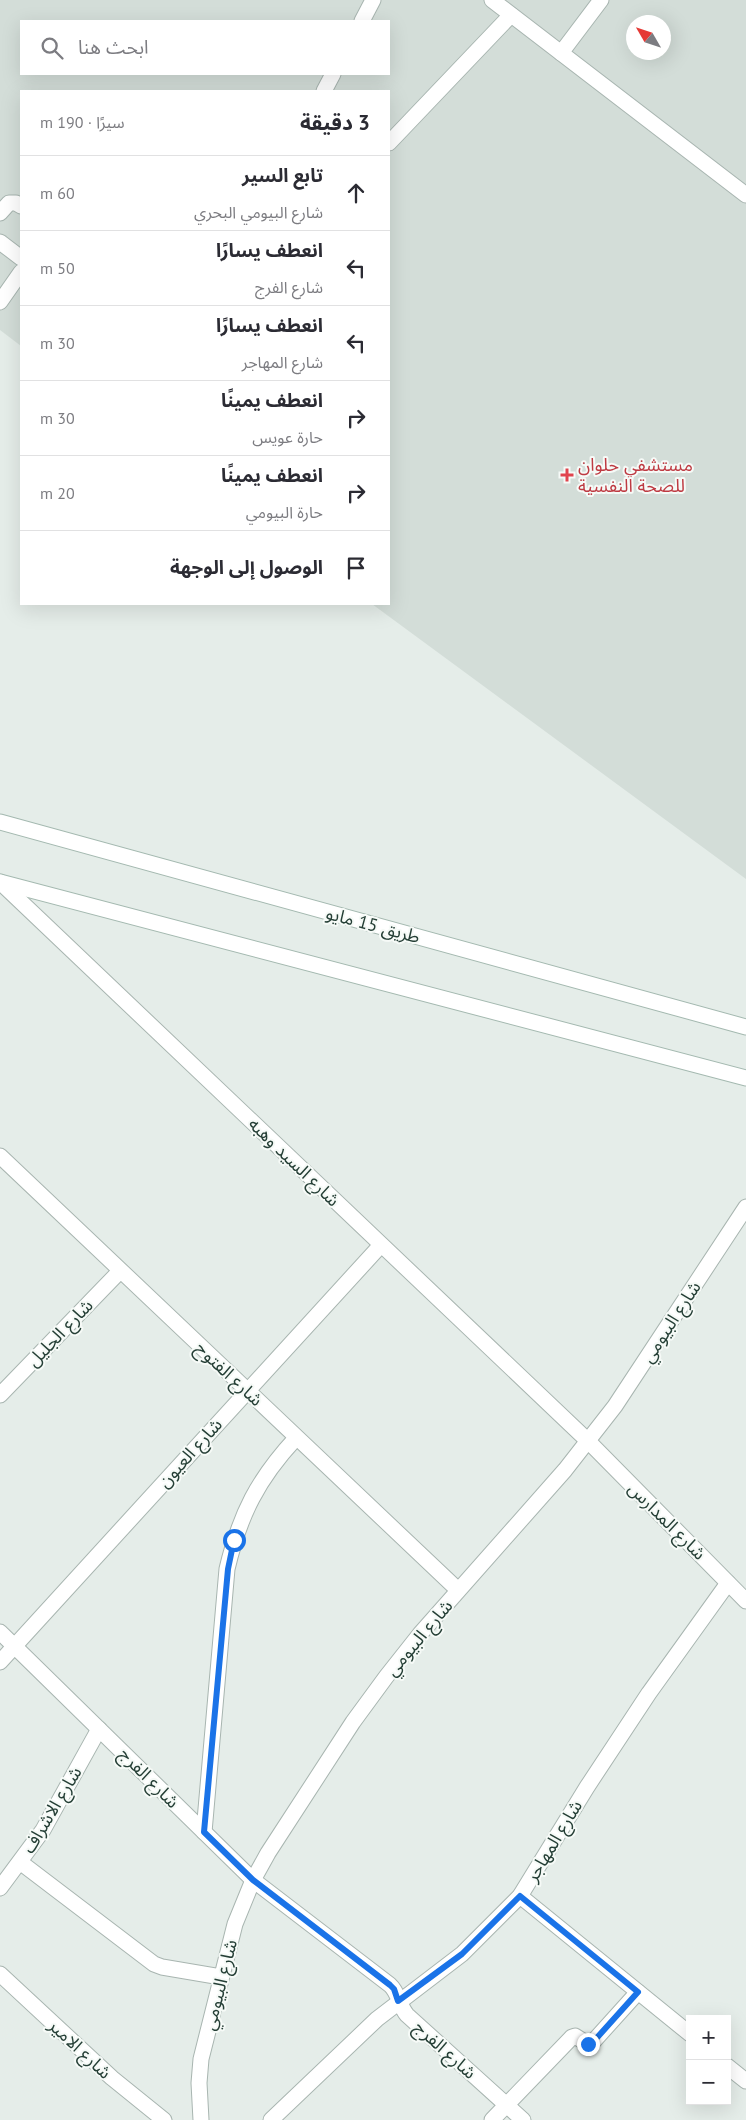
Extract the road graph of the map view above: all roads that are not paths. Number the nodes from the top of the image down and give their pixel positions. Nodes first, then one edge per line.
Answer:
1 (373, 0) edge
2 (492, 0) edge
3 (601, 0) edge
4 (511, 15) junction
5 (363, 20) edge
6 (561, 53) junction
7 (332, 75) edge
8 (325, 90) edge
9 (390, 142) edge
10 (746, 195) edge
11 (20, 205) edge
12 (0, 213) edge
13 (0, 242) edge
14 (20, 257) edge
15 (20, 273) edge
16 (0, 302) edge
17 (0, 822) edge
18 (0, 882) edge
19 (746, 1027) edge
20 (746, 1078) edge
21 (3, 1165) edge
22 (746, 1207) edge
23 (381, 1245) junction
24 (120, 1271) junction
25 (247, 1391) junction
26 (0, 1395) edge
27 (296, 1438) junction
28 (588, 1442) junction
29 (728, 1583) junction
30 (458, 1590) junction
31 (746, 1601) edge
32 (0, 1632) edge
33 (15, 1646) junction
34 (0, 1662) edge
35 (99, 1728) junction
36 (204, 1832) junction
37 (20, 1862) junction
38 (253, 1880) junction
39 (0, 1888) edge
40 (520, 1896) junction
41 (0, 1974) edge
42 (222, 1977) junction
43 (638, 1992) junction
44 (398, 2001) junction
45 (686, 2031) edge
46 (731, 2069) edge
47 (746, 2081) edge
48 (508, 2106) junction
49 (164, 2120) edge
50 (201, 2120) edge
51 (271, 2120) edge
52 (492, 2120) edge
53 (522, 2120) edge

1 - 5 street
2 - 4 street
3 - 6 street
4 - 6 street
4 - 9 street
6 - 10 street
7 - 8 street
11 - 12 street
13 - 14 street
15 - 16 street
17 - 19 street, طريق 15 مايو
18 - 20 street
18 - 23 street, شارع السيد وهبه
21 - 24 street, شارع الفتوح
22 - 28 street, شارع البيومي
23 - 25 street, شارع العيون
23 - 28 street, شارع السيد وهبه
24 - 25 street, شارع الفتوح
24 - 26 street, شارع الجليل
25 - 27 street, شارع الفتوح
25 - 33 street, شارع العيون
27 - 30 street, شارع الفتوح
27 - 36 street
28 - 29 street, شارع المدارس
28 - 30 street, شارع البيومي
29 - 31 street, شارع المدارس
29 - 40 street, شارع المهاجر
30 - 38 street, شارع البيومي
32 - 33 street, شارع الفرج
33 - 34 street, شارع العيون
33 - 35 street, شارع الفرج
35 - 36 street, شارع الفرج
35 - 37 street, شارع الاشراف
36 - 38 street, شارع الفرج
37 - 39 street, شارع الاشراف
37 - 42 street
38 - 42 street, شارع البيومي
38 - 44 street, شارع الفرج
40 - 43 street
40 - 44 street, شارع المهاجر
41 - 49 street, شارع الامير
42 - 50 street, شارع البيومي
43 - 45 street
43 - 48 street
44 - 48 street, شارع الفرج
44 - 51 street, شارع المهاجر
46 - 47 street
48 - 52 street
48 - 53 street, شارع الفرج

